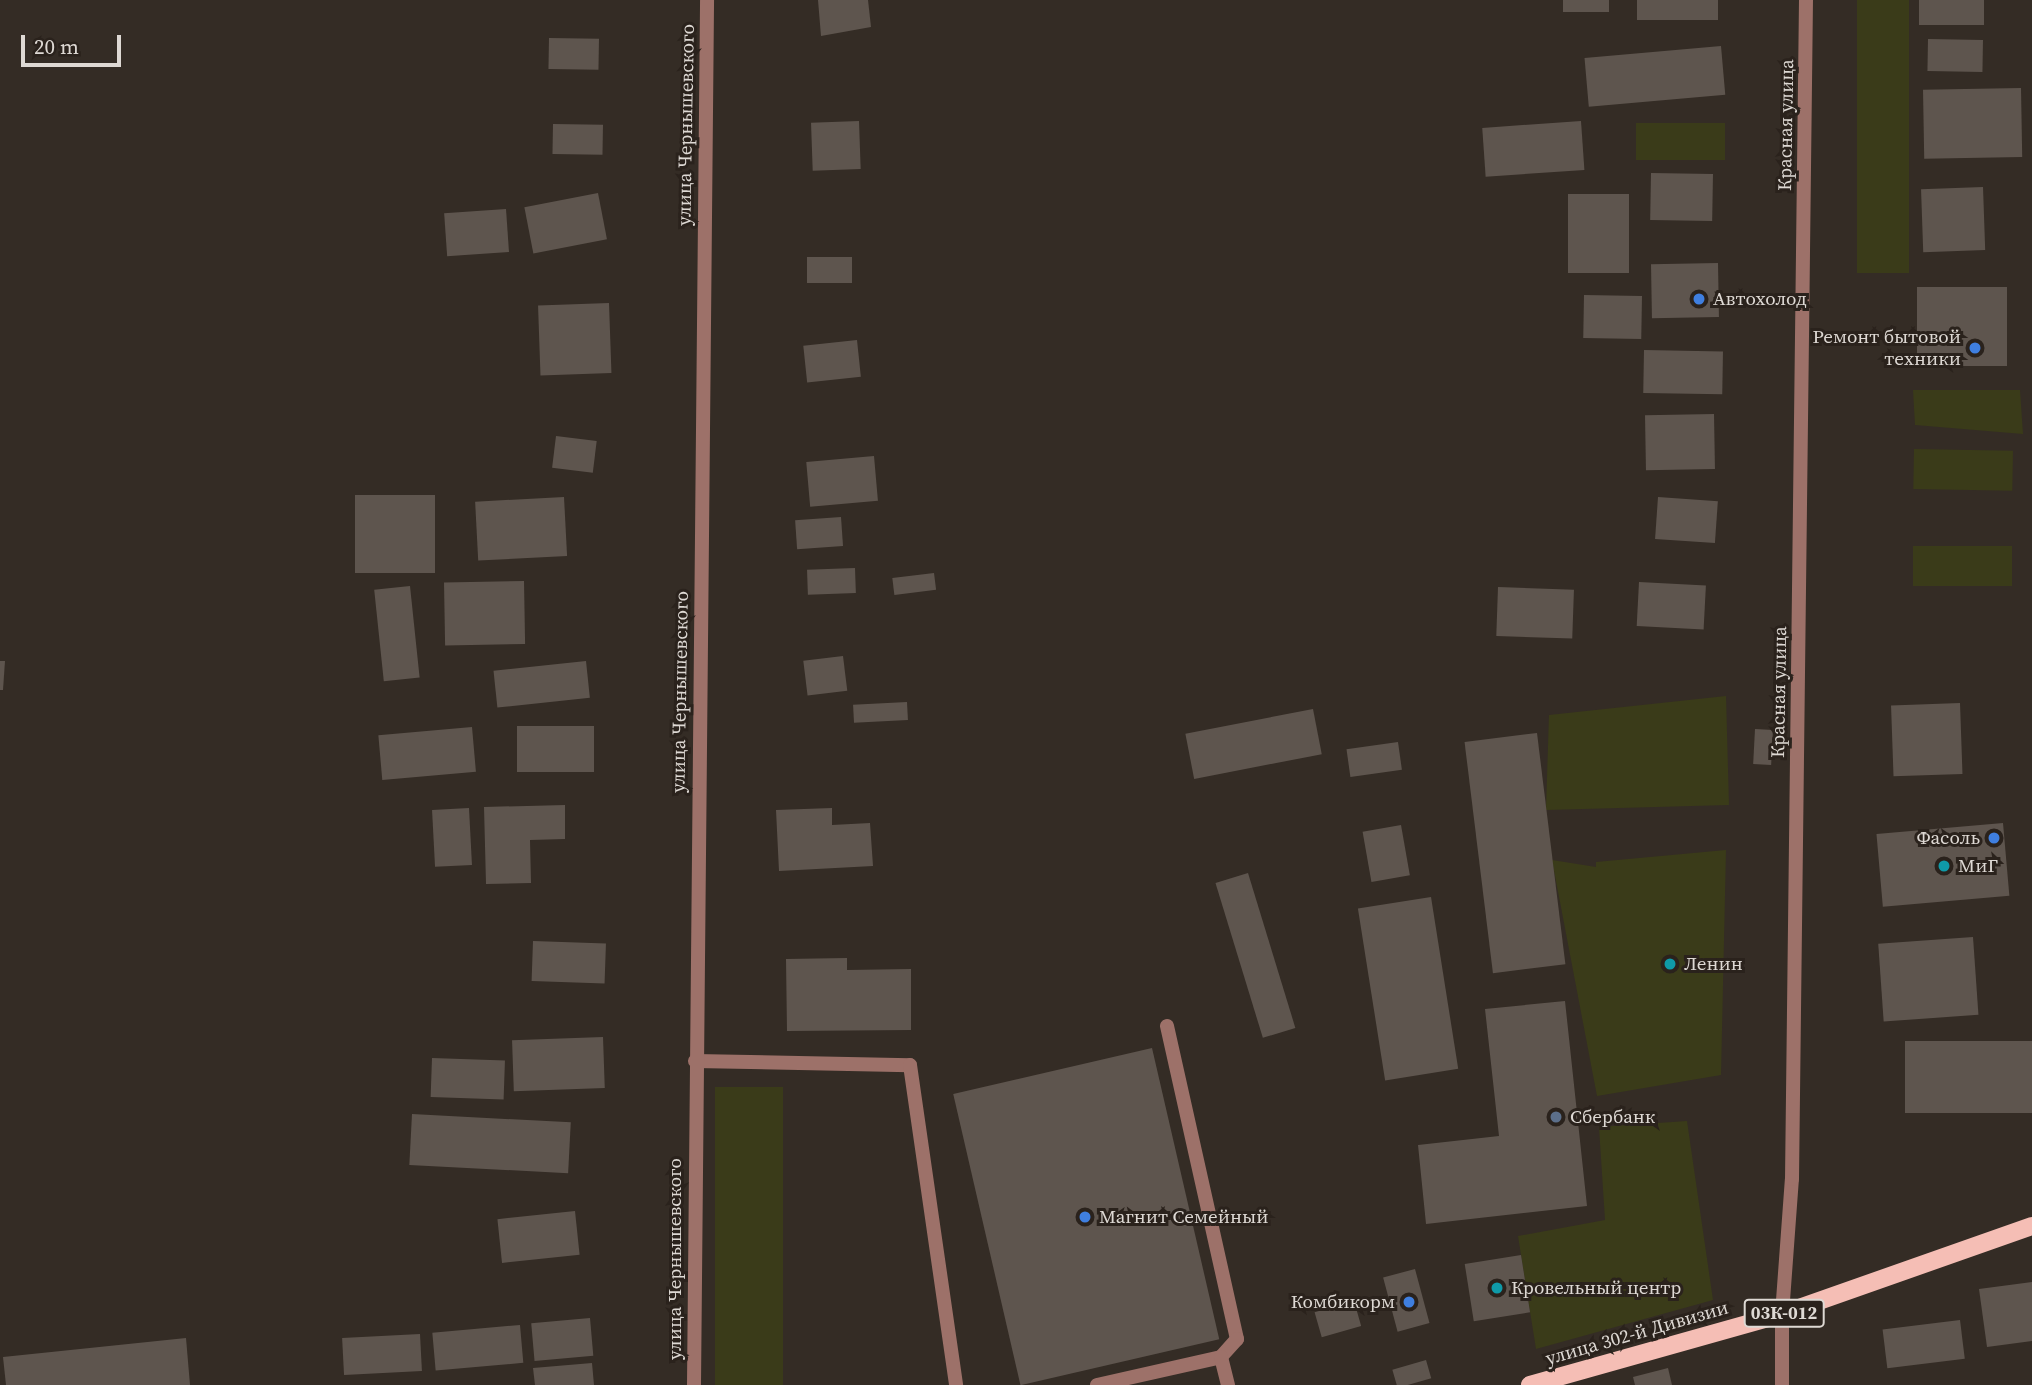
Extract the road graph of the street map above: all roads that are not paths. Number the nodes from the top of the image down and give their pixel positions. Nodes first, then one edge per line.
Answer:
1 (707, 0) edge
2 (1806, 0) edge
3 (1167, 1026) dead end
4 (695, 1061) junction
5 (2032, 1226) edge
6 (1782, 1314) junction
7 (1221, 1357) junction
8 (694, 1385) edge
9 (956, 1385) edge
10 (1097, 1385) edge
11 (1228, 1385) edge
12 (1530, 1385) edge
13 (1782, 1385) edge

1 - 4 street, улица Чернышевского
2 - 6 street, Красная улица
3 - 7 street
4 - 8 street, улица Чернышевского
4 - 9 street
5 - 6 main road, улица 302-й Дивизии / 03К-012
6 - 12 main road, улица 302-й Дивизии / 03К-012
6 - 13 street, Красная улица
7 - 10 street
7 - 11 street

